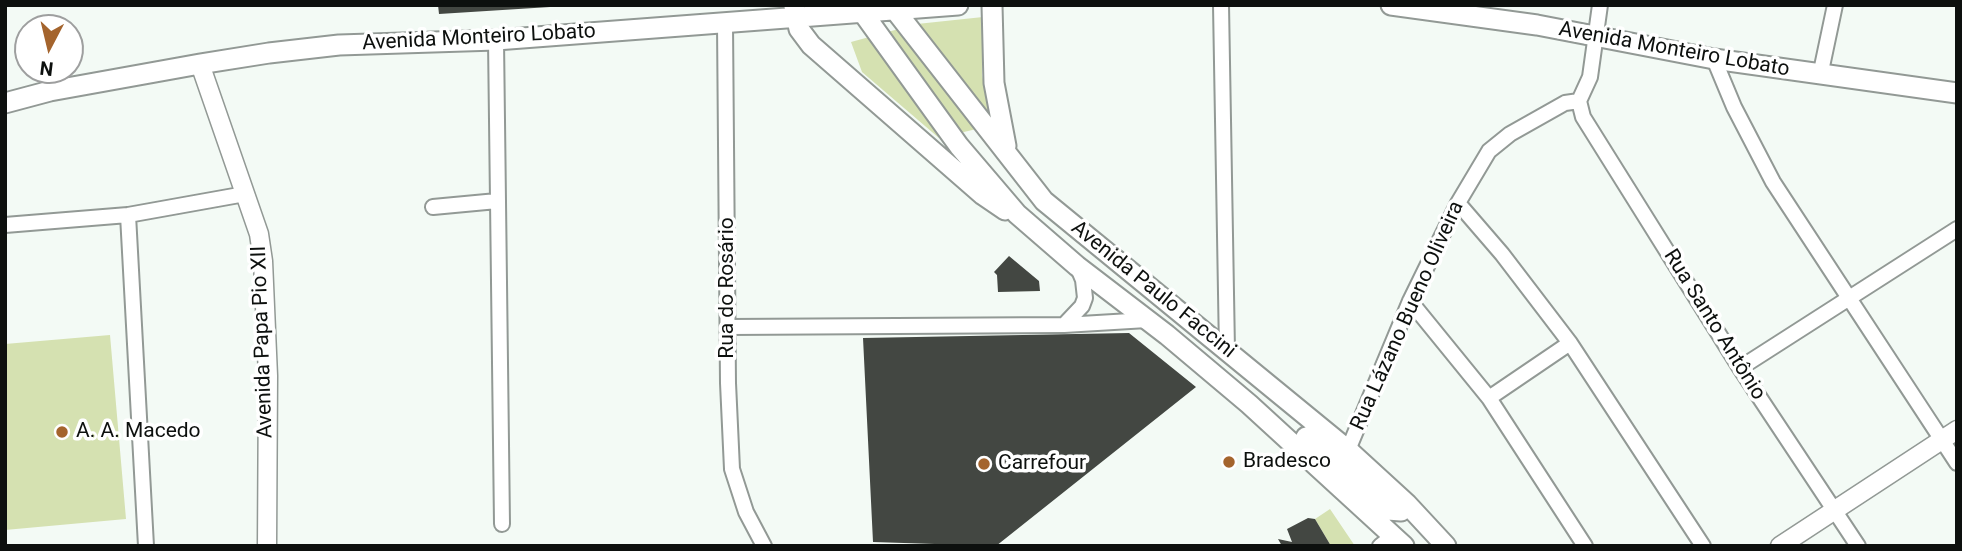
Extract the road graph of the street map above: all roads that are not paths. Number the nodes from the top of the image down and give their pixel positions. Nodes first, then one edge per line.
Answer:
1 (958, 5) edge
2 (992, 5) edge
3 (1221, 5) edge
4 (1391, 5) edge
5 (1600, 5) edge
6 (1835, 5) edge
7 (893, 7) edge
8 (860, 9) edge
9 (794, 11) edge
10 (725, 24) junction
11 (1596, 36) junction
12 (496, 40) junction
13 (1714, 59) junction
14 (200, 64) junction
15 (1820, 76) junction
16 (1957, 93) edge
17 (1580, 101) junction
18 (5, 103) edge
19 (1010, 158) junction
20 (245, 194) junction
21 (497, 201) junction
22 (1458, 202) junction
23 (433, 207) dead end
24 (1017, 214) junction
25 (128, 215) junction
26 (5, 225) edge
27 (1957, 229) edge
28 (1077, 266) junction
29 (1850, 299) junction
30 (1410, 301) junction
31 (1147, 320) junction
32 (1064, 325) junction
33 (729, 327) junction
34 (1167, 335) junction
35 (1570, 343) junction
36 (1227, 350) junction
37 (1740, 368) junction
38 (1266, 382) junction
39 (1489, 398) junction
40 (1249, 404) junction
41 (1957, 430) edge
42 (1941, 440) junction
43 (1348, 450) junction
44 (1957, 463) edge
45 (1407, 504) junction
46 (1834, 510) junction
47 (502, 524) dead end
48 (1393, 542) edge
49 (146, 546) edge
50 (267, 546) edge
51 (764, 546) edge
52 (1446, 546) edge
53 (1585, 546) edge
54 (1703, 546) edge
55 (1780, 546) edge
56 (1858, 546) edge

1 - 7 main road, Avenida Monteiro Lobato
2 - 19 main road
3 - 36 street
4 - 11 main road, Avenida Monteiro Lobato
5 - 11 street
6 - 15 street
7 - 8 main road, Avenida Monteiro Lobato
7 - 19 main road, Avenida Paulo Faccini
8 - 9 main road, Avenida Monteiro Lobato
8 - 24 main road, Avenida Paulo Faccini
9 - 10 main road, Avenida Monteiro Lobato
9 - 24 main road
10 - 12 main road, Avenida Monteiro Lobato
10 - 33 street, Rua do Rosário
11 - 13 main road, Avenida Monteiro Lobato
11 - 17 street
12 - 14 main road, Avenida Monteiro Lobato
12 - 21 street
13 - 15 main road, Avenida Monteiro Lobato
13 - 29 street
14 - 18 main road, Avenida Monteiro Lobato
14 - 20 street, Avenida Papa Pio XII
15 - 16 main road, Avenida Monteiro Lobato
17 - 22 street, Rua Lázano Bueno Oliveira
17 - 37 street, Rua Santo Antônio
19 - 36 main road, Avenida Paulo Faccini
20 - 25 street
20 - 50 street, Avenida Papa Pio XII
21 - 23 street
21 - 47 street
22 - 30 street, Rua Lázano Bueno Oliveira
22 - 35 street
24 - 28 main road, Avenida Paulo Faccini
25 - 26 street
25 - 49 street
27 - 29 street
28 - 31 main road, Avenida Paulo Faccini
28 - 32 street
29 - 37 street
29 - 42 street
30 - 39 street
30 - 43 street, Rua Lázano Bueno Oliveira
31 - 32 street
31 - 34 main road, Avenida Paulo Faccini
32 - 33 street
33 - 51 street, Rua do Rosário
34 - 38 main road
34 - 40 main road, Avenida Paulo Faccini
35 - 39 street
35 - 54 street
36 - 38 main road, Avenida Paulo Faccini
37 - 46 street, Rua Santo Antônio
38 - 43 main road, Avenida Paulo Faccini
39 - 53 street
40 - 45 main road
40 - 48 main road, Avenida Paulo Faccini
41 - 42 street
42 - 44 street
42 - 46 street
43 - 45 main road, Avenida Paulo Faccini
45 - 52 main road, Avenida Paulo Faccini
46 - 55 street
46 - 56 street, Rua Santo Antônio

